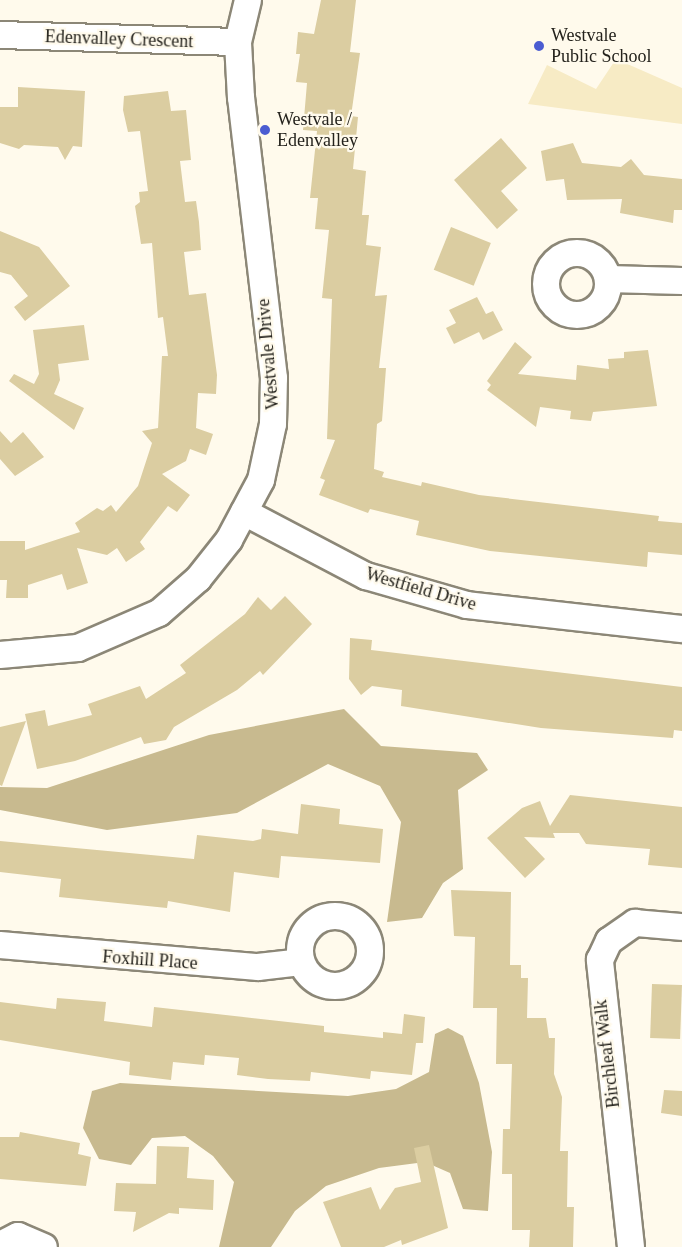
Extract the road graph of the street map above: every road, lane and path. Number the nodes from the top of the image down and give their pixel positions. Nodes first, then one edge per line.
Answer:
1 (248, 0) edge
2 (0, 35) edge
3 (238, 42) junction
4 (608, 279) dead end
5 (682, 281) edge
6 (244, 512) junction
7 (682, 629) edge
8 (0, 655) edge
9 (682, 927) edge
10 (0, 945) edge
11 (301, 962) dead end
12 (0, 1245) edge
13 (44, 1247) edge
14 (631, 1247) edge

1 - 3 street, Westvale Drive
2 - 3 street, Edenvalley Crescent
3 - 6 street, Westvale Drive
4 - 5 street
6 - 7 street, Westfield Drive
6 - 8 street, Westvale Drive
9 - 14 street, Birchleaf Walk
10 - 11 street, Foxhill Place
12 - 13 street

